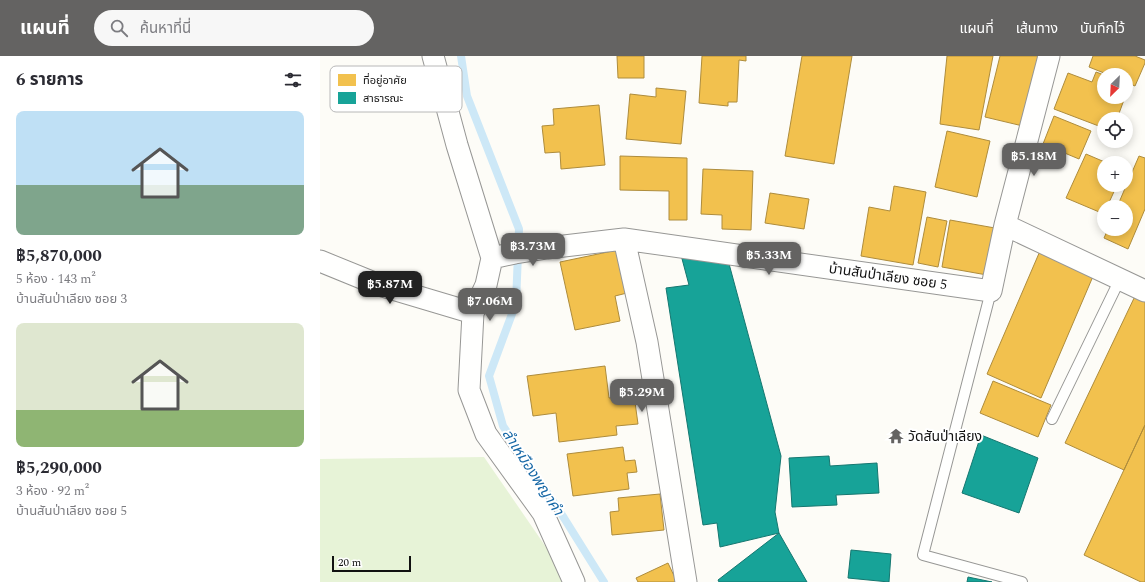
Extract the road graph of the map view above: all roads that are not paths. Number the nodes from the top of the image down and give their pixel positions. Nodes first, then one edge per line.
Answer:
1 (433, 56) edge
2 (1049, 56) edge
3 (436, 66) edge
4 (448, 112) edge
5 (1005, 225) junction
6 (624, 238) junction
7 (492, 258) junction
8 (320, 261) edge
9 (1120, 279) junction
10 (991, 291) junction
11 (1145, 291) edge
12 (473, 313) junction
13 (1052, 419) dead end
14 (574, 582) edge
15 (686, 582) edge
16 (1022, 582) edge

1 - 3 street
2 - 5 street
4 - 7 street
5 - 9 street
5 - 10 street
6 - 7 street, บ้านสันป่าเลียง ซอย 5
6 - 10 street, บ้านสันป่าเลียง ซอย 5
6 - 15 street
7 - 12 street
8 - 12 street
9 - 11 street
9 - 13 lane
10 - 16 lane
12 - 14 street

